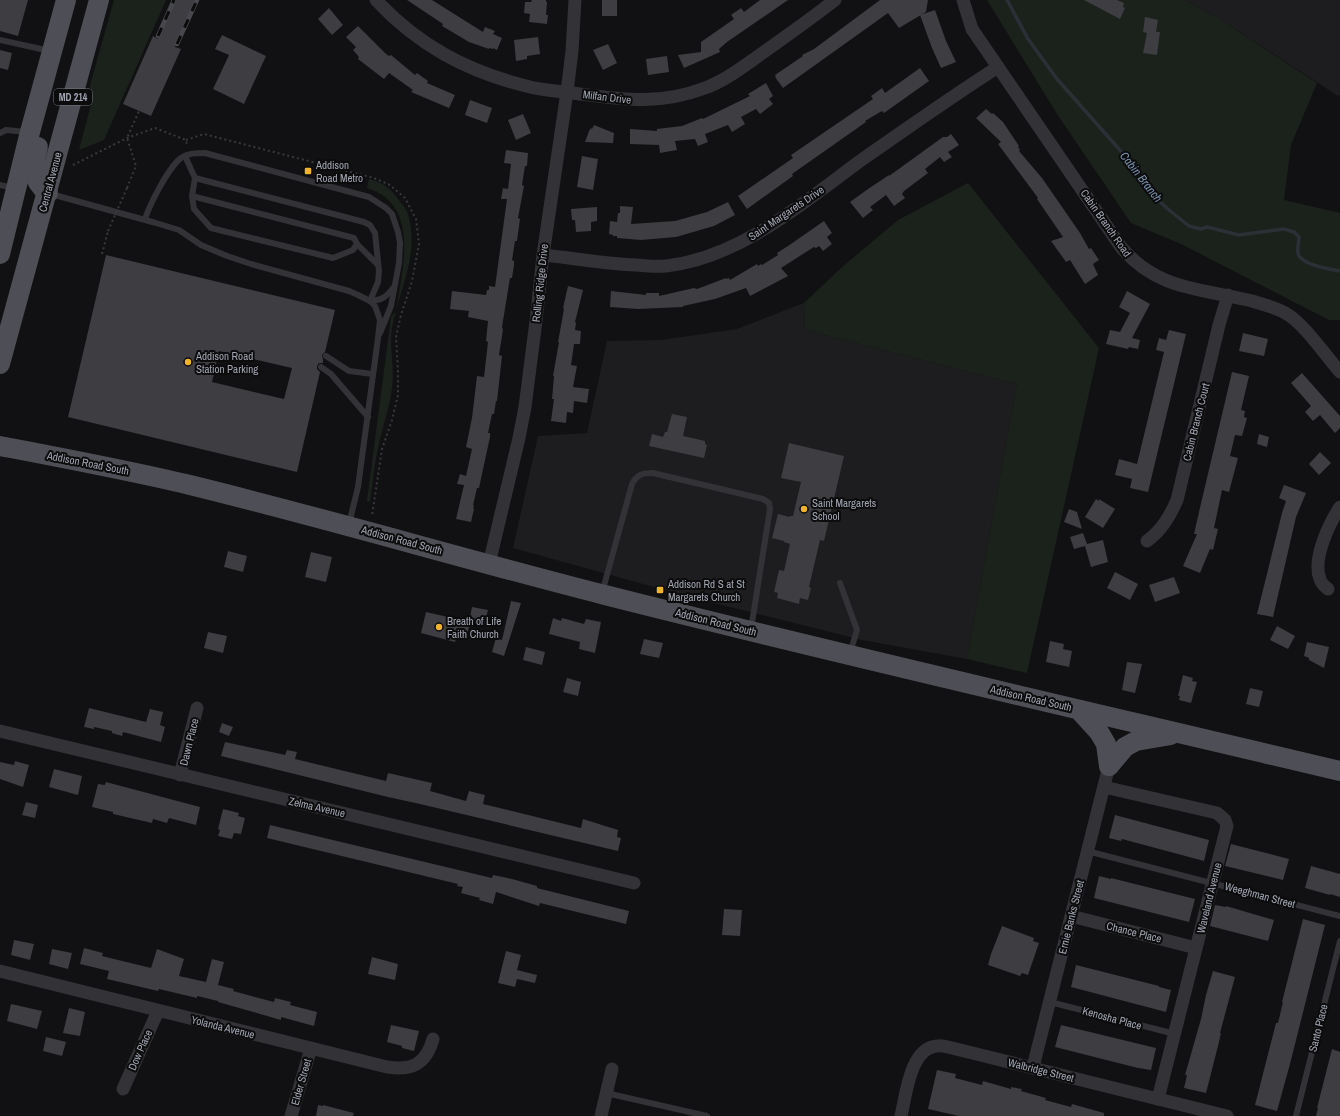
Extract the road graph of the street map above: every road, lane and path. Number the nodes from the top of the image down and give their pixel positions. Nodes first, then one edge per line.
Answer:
1 (66, 0) edge
2 (99, 0) edge
3 (376, 0) edge
4 (575, 0) edge
5 (835, 0) edge
6 (963, 0) edge
7 (0, 40) edge
8 (52, 51) junction
9 (998, 67) junction
10 (41, 89) junction
11 (567, 92) junction
12 (139, 111) dead end
13 (30, 132) junction
14 (0, 133) edge
15 (127, 138) junction
16 (186, 140) junction
17 (187, 155) junction
18 (73, 165) dead end
19 (195, 178) junction
20 (8, 187) edge
21 (48, 193) junction
22 (192, 196) junction
23 (145, 219) junction
24 (357, 244) junction
25 (0, 251) edge
26 (102, 254) dead end
27 (542, 255) junction
28 (378, 265) junction
29 (395, 286) junction
30 (1228, 295) junction
31 (370, 301) junction
32 (378, 338) junction
33 (326, 356) dead end
34 (0, 364) edge
35 (321, 367) dead end
36 (1340, 372) edge
37 (373, 374) junction
38 (368, 417) junction
39 (0, 446) edge
40 (1340, 507) edge
41 (372, 518) dead end
42 (348, 526) junction
43 (1147, 541) dead end
44 (489, 564) junction
45 (840, 582) dead end
46 (1328, 589) dead end
47 (602, 594) junction
48 (751, 631) junction
49 (849, 655) junction
50 (197, 708) dead end
51 (1079, 710) junction
52 (0, 731) edge
53 (1181, 734) junction
54 (1109, 766) junction
55 (1340, 771) edge
56 (180, 775) junction
57 (1104, 787) junction
58 (1088, 851) junction
59 (1213, 882) junction
60 (634, 884) dead end
61 (1071, 916) junction
62 (1340, 916) edge
63 (1340, 941) edge
64 (1196, 948) junction
65 (0, 971) edge
66 (1050, 1002) junction
67 (158, 1011) junction
68 (1175, 1034) junction
69 (433, 1039) dead end
70 (311, 1048) junction
71 (1033, 1067) junction
72 (612, 1069) dead end
73 (123, 1089) dead end
74 (606, 1093) junction
75 (1158, 1099) junction
76 (291, 1116) edge
77 (601, 1116) edge
78 (707, 1116) edge
79 (901, 1116) edge
80 (1227, 1116) edge
81 (1296, 1116) edge

1 - 8 main road, MD 214
2 - 21 main road, Central Avenue / MD 214
3 - 11 street, Milfan Drive
4 - 11 street, Rolling Ridge Drive
5 - 11 street, Milfan Drive
6 - 9 street, Cabin Branch Road
7 - 8 lane
8 - 10 main road, MD 214
9 - 27 street, Saint Margarets Drive
9 - 30 street, Cabin Branch Road
10 - 13 main road, MD 214
10 - 21 main road
11 - 27 street, Rolling Ridge Drive
12 - 15 path
13 - 14 lane
13 - 20 main road, MD 214
15 - 16 path
15 - 18 path
15 - 26 path, bridge
16 - 17 path
16 - 41 path
17 - 19 lane
17 - 23 lane
17 - 29 lane
19 - 22 lane
19 - 28 lane
20 - 25 main road, MD 214
21 - 23 lane
21 - 34 main road, Central Avenue / MD 214
22 - 24 lane
22 - 24 lane
23 - 31 lane
24 - 28 lane
27 - 44 street, Rolling Ridge Drive
28 - 31 lane
29 - 31 lane
29 - 32 lane
30 - 36 street, Cabin Branch Road
30 - 43 street, Cabin Branch Court
31 - 32 lane
32 - 37 lane
33 - 37 lane
35 - 38 lane
37 - 38 lane
38 - 42 lane
39 - 42 main road, Addison Road South
40 - 46 street
42 - 44 main road, Addison Road South
44 - 47 main road, Addison Road South
45 - 49 lane
47 - 48 main road, Addison Road South
47 - 48 lane
48 - 49 main road, Addison Road South
49 - 51 main road, Addison Road South
50 - 56 street, Dawn Place
51 - 53 main road, Addison Road South
51 - 54 main road
52 - 56 street, Zelma Avenue
53 - 54 main road
53 - 55 main road, Addison Road South
54 - 57 street, Ernie Banks Street
56 - 60 street, Zelma Avenue
57 - 58 street, Ernie Banks Street
57 - 59 street, Waveland Avenue
58 - 59 lane, Weeghman Street
58 - 61 street, Ernie Banks Street
59 - 62 lane, Weeghman Street
59 - 64 street, Waveland Avenue
61 - 64 street, Chance Place
61 - 66 street, Ernie Banks Street
63 - 81 lane, Santo Place
64 - 68 street, Waveland Avenue
65 - 67 street, Yolanda Avenue
66 - 68 lane, Kenosha Place
66 - 71 street, Ernie Banks Street
67 - 70 street, Yolanda Avenue
67 - 73 street, Dow Place
68 - 75 street, Waveland Avenue
69 - 70 street, Yolanda Avenue
70 - 76 street, Elder Street
71 - 75 street, Walbridge Street
71 - 79 street, Walbridge Street
72 - 74 street
74 - 77 street
74 - 78 lane
75 - 80 street, Walbridge Street

